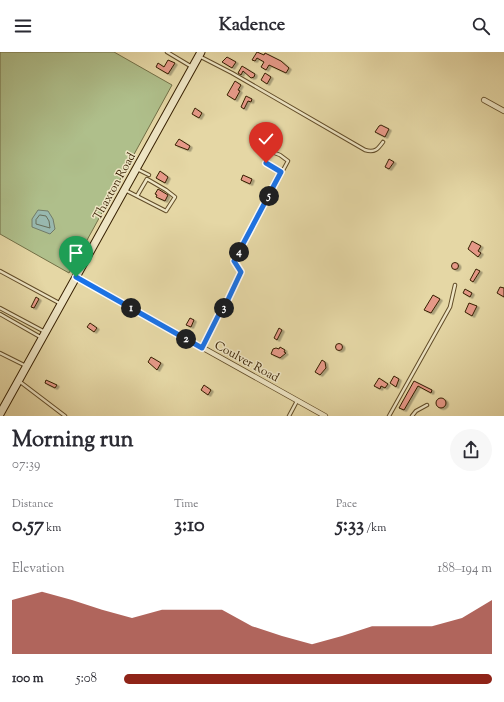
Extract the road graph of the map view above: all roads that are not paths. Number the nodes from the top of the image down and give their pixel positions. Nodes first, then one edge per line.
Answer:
1 (167, 52) edge
2 (200, 54) edge
3 (192, 67) junction
4 (484, 100) dead end
5 (504, 112) edge
6 (383, 142) dead end
7 (136, 169) junction
8 (151, 171) dead end
9 (281, 172) junction
10 (148, 177) junction
11 (125, 190) junction
12 (137, 196) junction
13 (0, 271) edge
14 (76, 277) junction
15 (455, 285) dead end
16 (61, 304) junction
17 (0, 308) edge
18 (0, 314) edge
19 (44, 335) junction
20 (202, 348) junction
21 (0, 353) edge
22 (26, 367) junction
23 (19, 380) junction
24 (297, 400) junction
25 (427, 405) dead end
26 (0, 414) edge
27 (65, 416) edge
28 (289, 416) edge
29 (325, 416) edge
30 (390, 416) edge
31 (412, 416) edge

1 - 3 lane
2 - 3 street, Thaxton Road
2 - 6 lane
3 - 7 street, Thaxton Road
4 - 5 street
7 - 10 lane
7 - 11 street, Thaxton Road
8 - 10 lane
9 - 9 lane
9 - 20 lane
10 - 12 lane
10 - 12 lane
11 - 12 lane
11 - 14 street, Thaxton Road
13 - 16 lane
14 - 16 street, Thaxton Road
14 - 20 street, Coulver Road
15 - 30 lane
16 - 19 street, Thaxton Road
17 - 19 lane
18 - 19 lane
19 - 22 street, Thaxton Road
20 - 24 street, Coulver Road
21 - 22 lane
22 - 23 street, Thaxton Road
23 - 26 street, Thaxton Road
23 - 27 lane
24 - 28 lane
24 - 29 street, Coulver Road
25 - 31 lane

